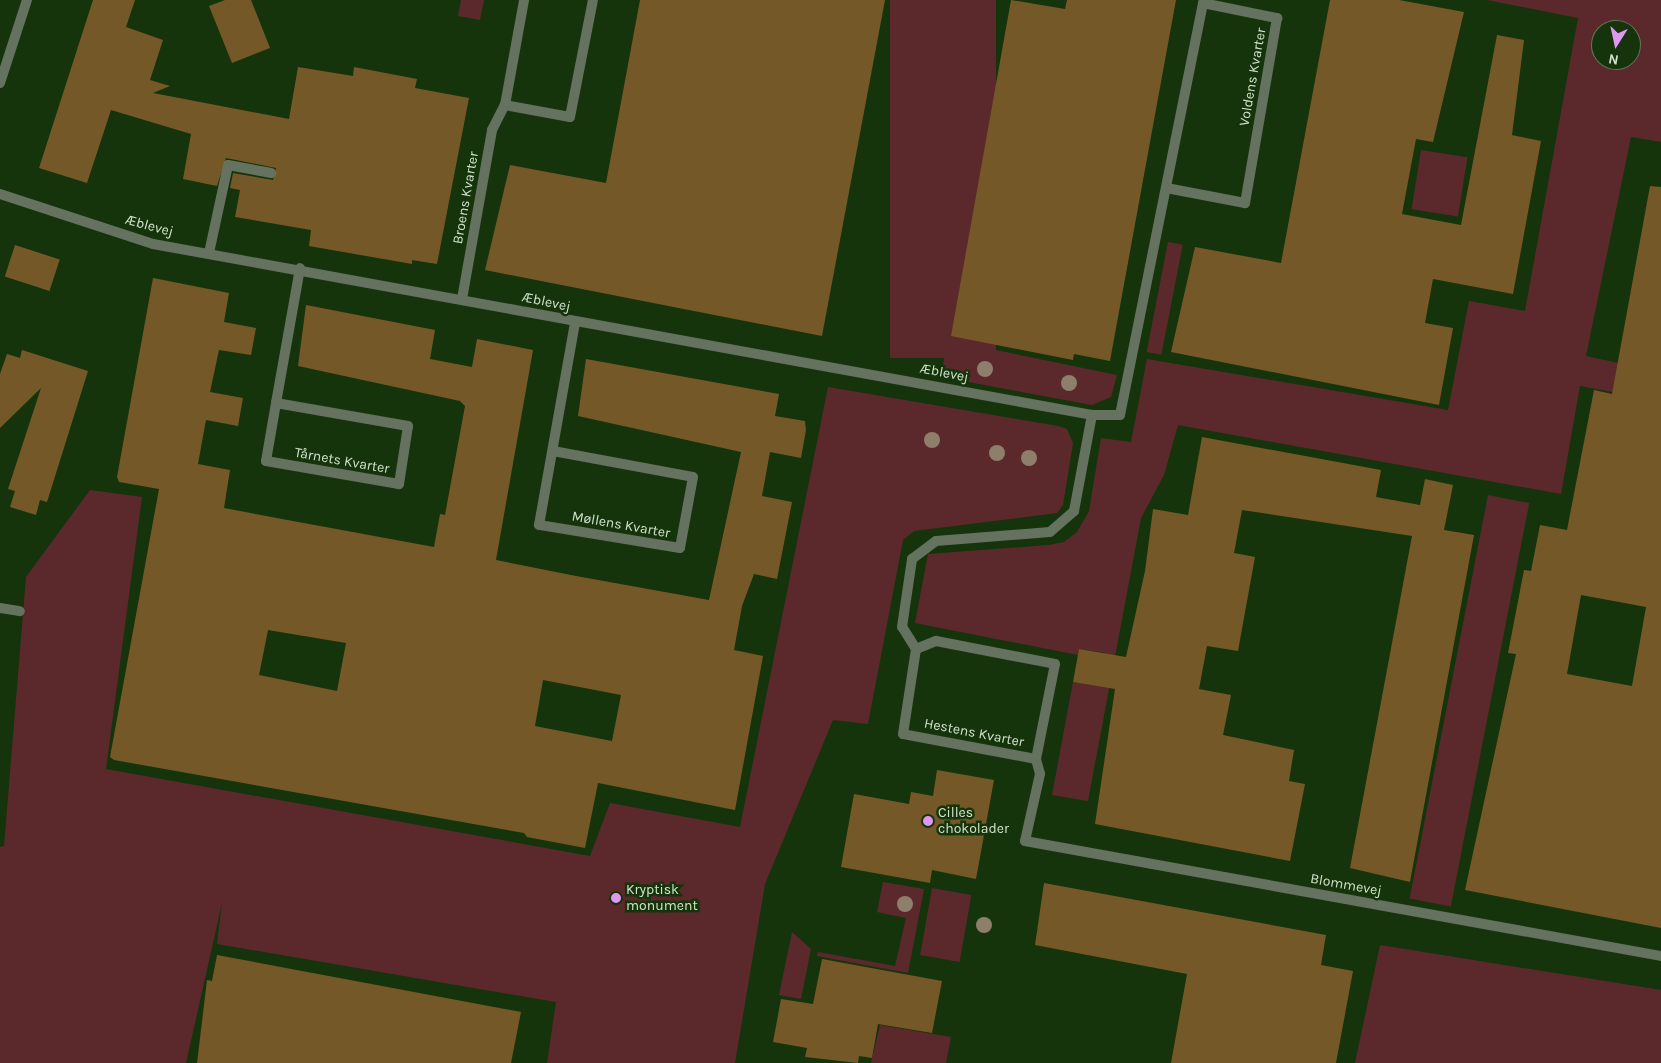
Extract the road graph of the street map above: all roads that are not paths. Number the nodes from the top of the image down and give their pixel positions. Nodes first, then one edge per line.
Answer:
1 (27, 0) edge
2 (524, 0) edge
3 (593, 0) edge
4 (0, 83) edge
5 (504, 105) junction
6 (271, 174) dead end
7 (1166, 188) junction
8 (0, 194) edge
9 (209, 253) junction
10 (300, 268) junction
11 (462, 299) junction
12 (575, 322) junction
13 (276, 403) junction
14 (1092, 415) junction
15 (553, 451) junction
16 (0, 608) edge
17 (20, 611) dead end
18 (916, 649) junction
19 (1036, 759) junction
20 (1661, 956) edge

1 - 4 street
2 - 5 street, Broens Kvarter
3 - 5 street
5 - 11 street, Broens Kvarter
6 - 9 street
7 - 7 street, Voldens Kvarter
7 - 14 street, Voldens Kvarter
8 - 9 street, Æblevej
9 - 10 street, Æblevej
10 - 11 street, Æblevej
10 - 13 street, Tårnets Kvarter
11 - 12 street, Æblevej
12 - 14 street, Æblevej
12 - 15 street, Møllens Kvarter
13 - 13 street, Tårnets Kvarter
14 - 18 street
15 - 15 street, Møllens Kvarter
16 - 17 street
18 - 19 street, Hestens Kvarter
18 - 19 street, Hestens Kvarter
19 - 20 street, Blommevej

